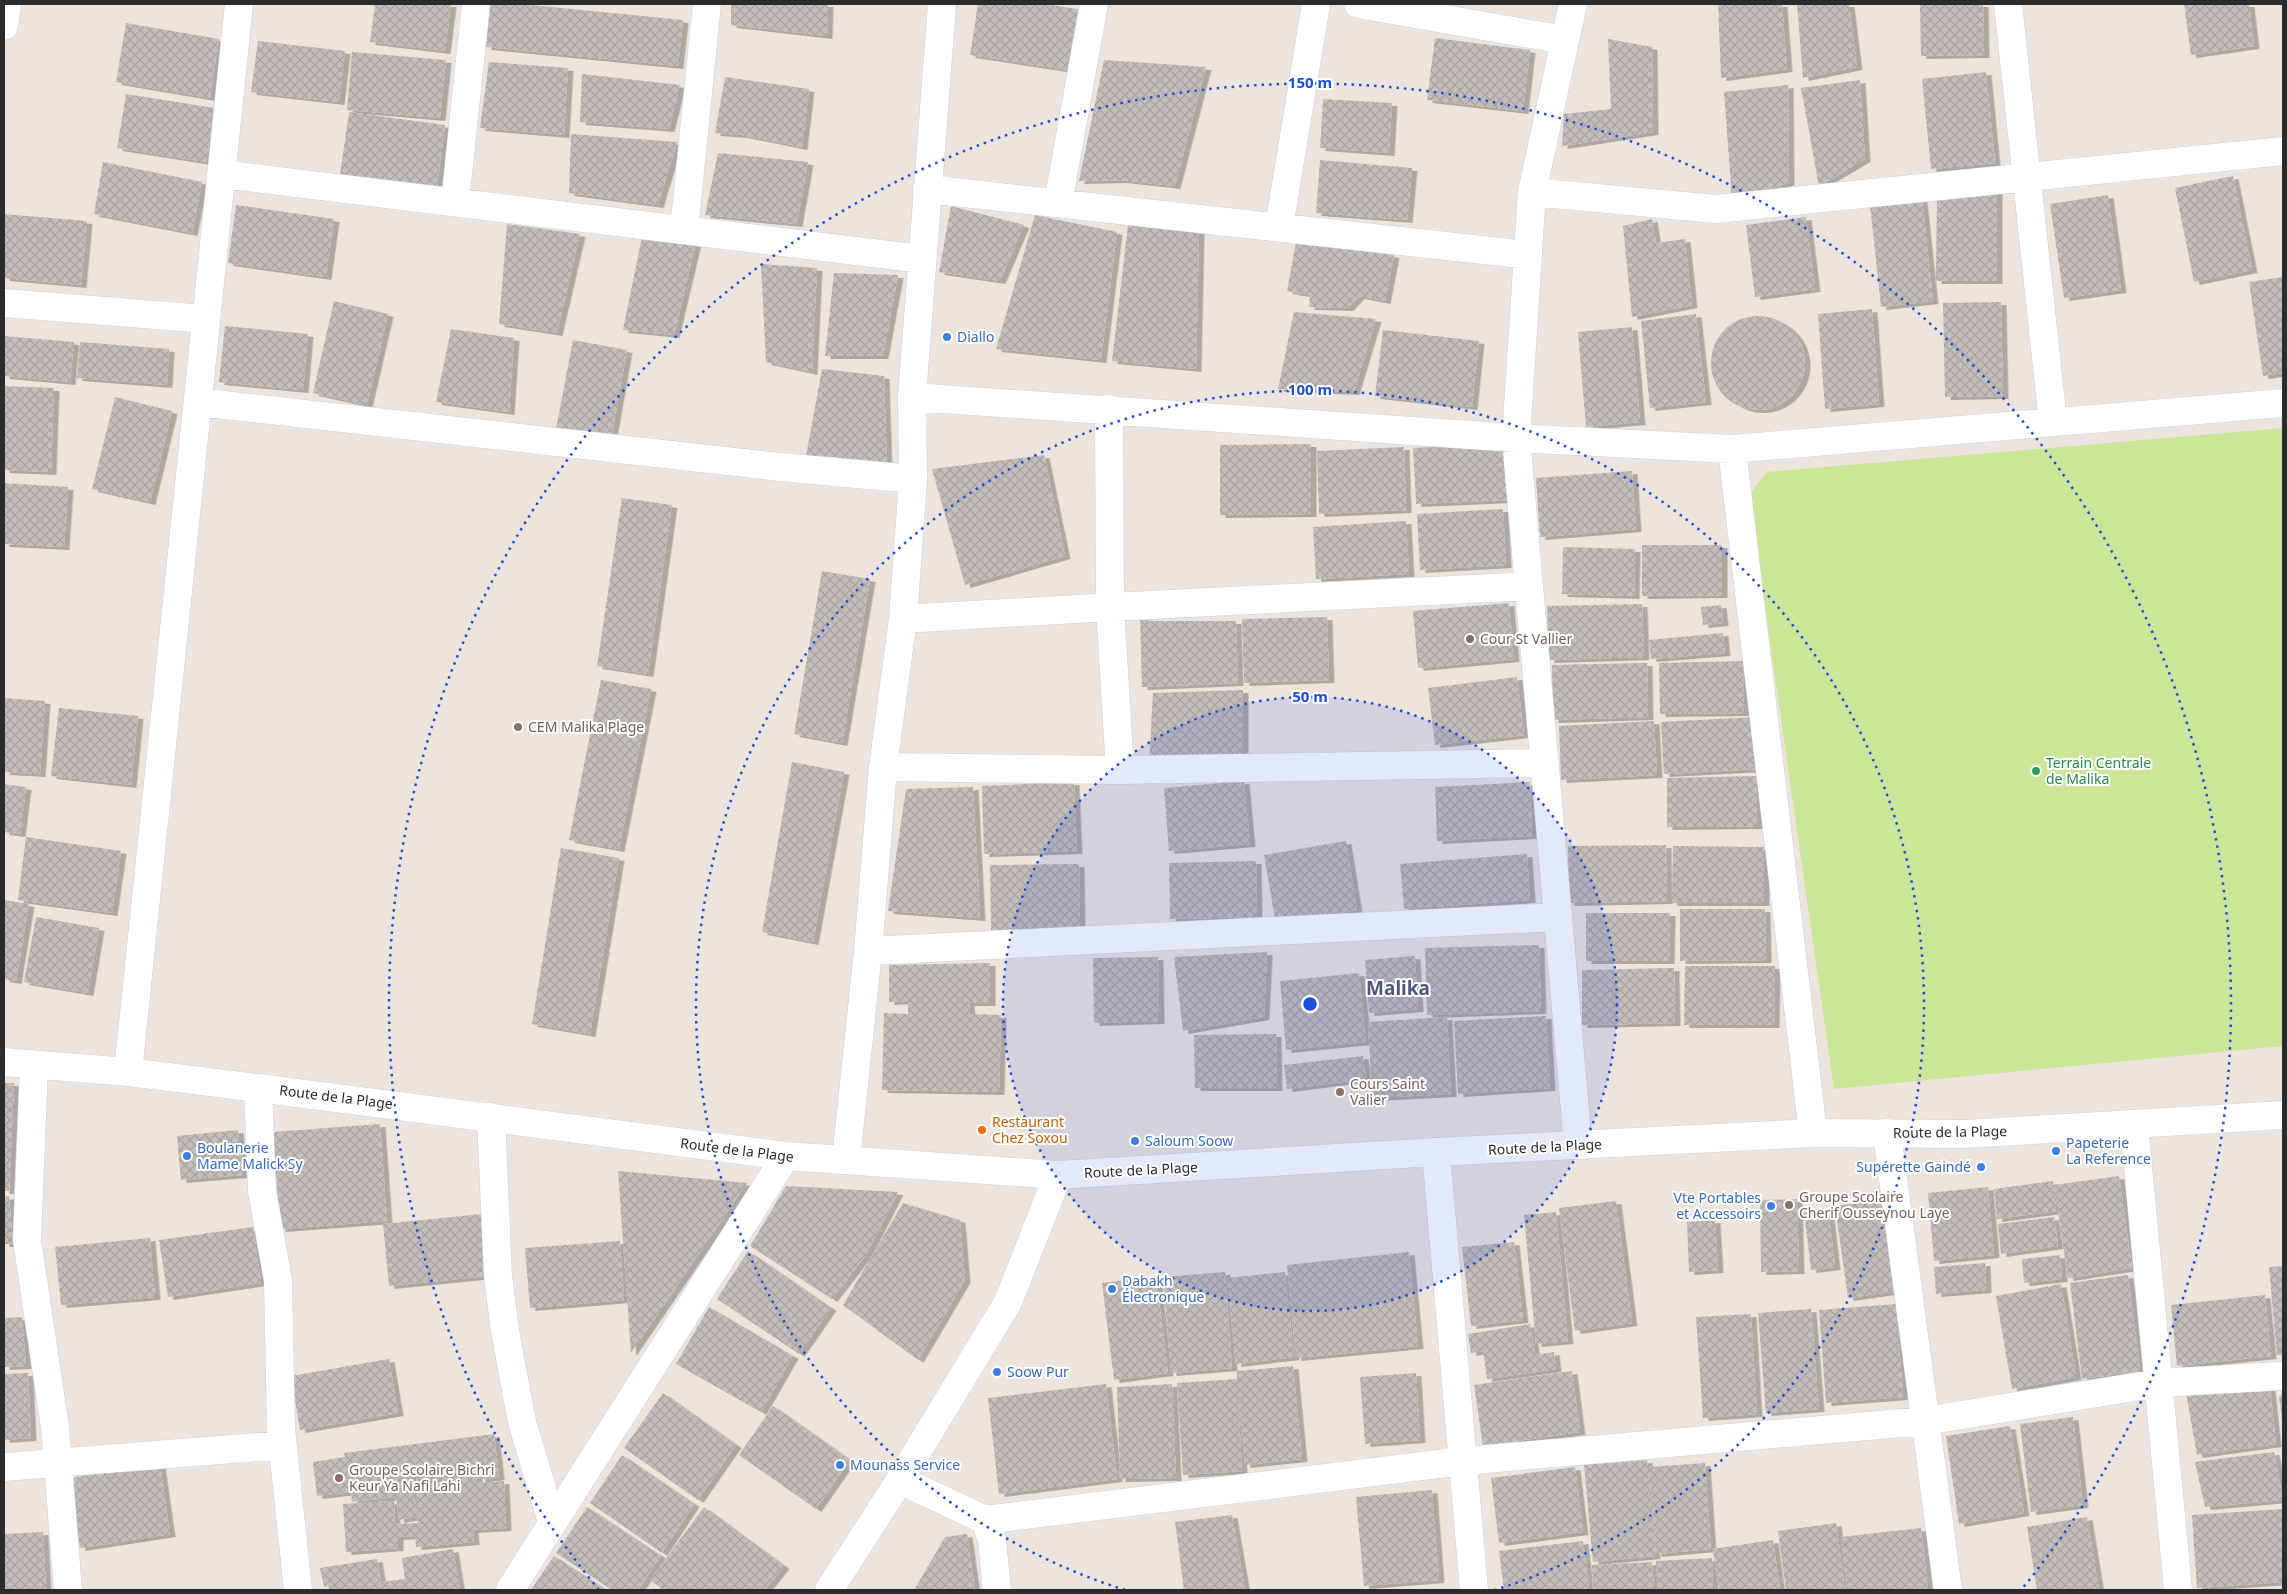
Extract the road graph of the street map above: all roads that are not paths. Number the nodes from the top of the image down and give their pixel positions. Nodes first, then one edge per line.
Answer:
1 (7, 4) edge
2 (239, 4) edge
3 (476, 4) edge
4 (707, 4) edge
5 (942, 4) edge
6 (1094, 4) edge
7 (1316, 4) edge
8 (1358, 4) edge
9 (1573, 4) edge
10 (2008, 4) edge
11 (4, 26) edge
12 (1565, 40) junction
13 (2283, 151) edge
14 (222, 174) junction
15 (2026, 177) junction
16 (927, 189) junction
17 (1532, 192) junction
18 (455, 202) junction
19 (1058, 203) junction
20 (1279, 227) junction
21 (684, 230) junction
22 (1528, 255) junction
23 (922, 259) junction
24 (4, 303) edge
25 (206, 319) junction
26 (912, 397) junction
27 (198, 402) junction
28 (2283, 403) edge
29 (1109, 409) junction
30 (2053, 422) junction
31 (1516, 438) junction
32 (1732, 449) junction
33 (913, 480) junction
34 (1529, 586) junction
35 (1110, 607) junction
36 (903, 619) junction
37 (1544, 763) junction
38 (883, 767) junction
39 (1120, 770) junction
40 (1558, 917) junction
41 (868, 951) junction
42 (4, 1062) edge
43 (34, 1066) junction
44 (128, 1072) junction
45 (258, 1088) junction
46 (2283, 1115) edge
47 (491, 1116) junction
48 (2134, 1124) junction
49 (1813, 1133) junction
50 (1887, 1133) junction
51 (1578, 1145) junction
52 (1436, 1152) junction
53 (786, 1156) junction
54 (846, 1160) junction
55 (1058, 1175) junction
56 (2283, 1376) edge
57 (2159, 1383) junction
58 (1925, 1421) junction
59 (283, 1445) junction
60 (1463, 1461) junction
61 (58, 1464) junction
62 (4, 1467) edge
63 (900, 1480) junction
64 (985, 1520) junction
65 (552, 1522) junction
66 (68, 1590) edge
67 (298, 1590) edge
68 (510, 1590) edge
69 (829, 1590) edge
70 (997, 1590) edge
71 (1474, 1590) edge
72 (1948, 1590) edge
73 (2178, 1590) edge

1 - 11 street
2 - 14 street
3 - 18 street
4 - 21 street
5 - 16 street
6 - 19 street
7 - 20 street
8 - 12 street
9 - 12 street
10 - 15 street
12 - 17 street
13 - 15 street
14 - 18 street
14 - 25 street
15 - 17 street
15 - 30 street
16 - 19 street
16 - 23 street
17 - 22 street
18 - 21 street
19 - 20 street
20 - 22 street
21 - 23 street
22 - 31 street
23 - 26 street
24 - 25 street
25 - 27 street
26 - 29 street
26 - 33 street
27 - 33 street
27 - 44 street
28 - 30 street
29 - 31 street
29 - 35 street
30 - 32 street
31 - 32 street
31 - 34 street
32 - 49 street
33 - 36 street
34 - 35 street
34 - 37 street
35 - 36 street
35 - 39 street
36 - 38 street
37 - 39 street
37 - 40 street
38 - 39 street
38 - 41 street
40 - 41 street
40 - 51 street
41 - 54 street
42 - 43 street, Route de la Plage
43 - 44 street, Route de la Plage
43 - 61 street
44 - 45 street, Route de la Plage
45 - 47 street, Route de la Plage
45 - 59 street
46 - 48 street, Route de la Plage
47 - 53 street, Route de la Plage
47 - 65 street
48 - 50 street, Route de la Plage
48 - 57 street
49 - 50 street, Route de la Plage
49 - 51 street, Route de la Plage
50 - 58 street
51 - 52 street, Route de la Plage
52 - 55 street, Route de la Plage
52 - 60 street
53 - 54 street, Route de la Plage
53 - 65 street
54 - 55 street, Route de la Plage
55 - 63 street
56 - 57 street
57 - 58 street
57 - 73 street
58 - 60 street
58 - 72 street
59 - 61 street
59 - 67 street
60 - 64 street
60 - 71 street
61 - 62 street
61 - 66 street
63 - 64 street
63 - 69 street
64 - 70 street
65 - 68 street

